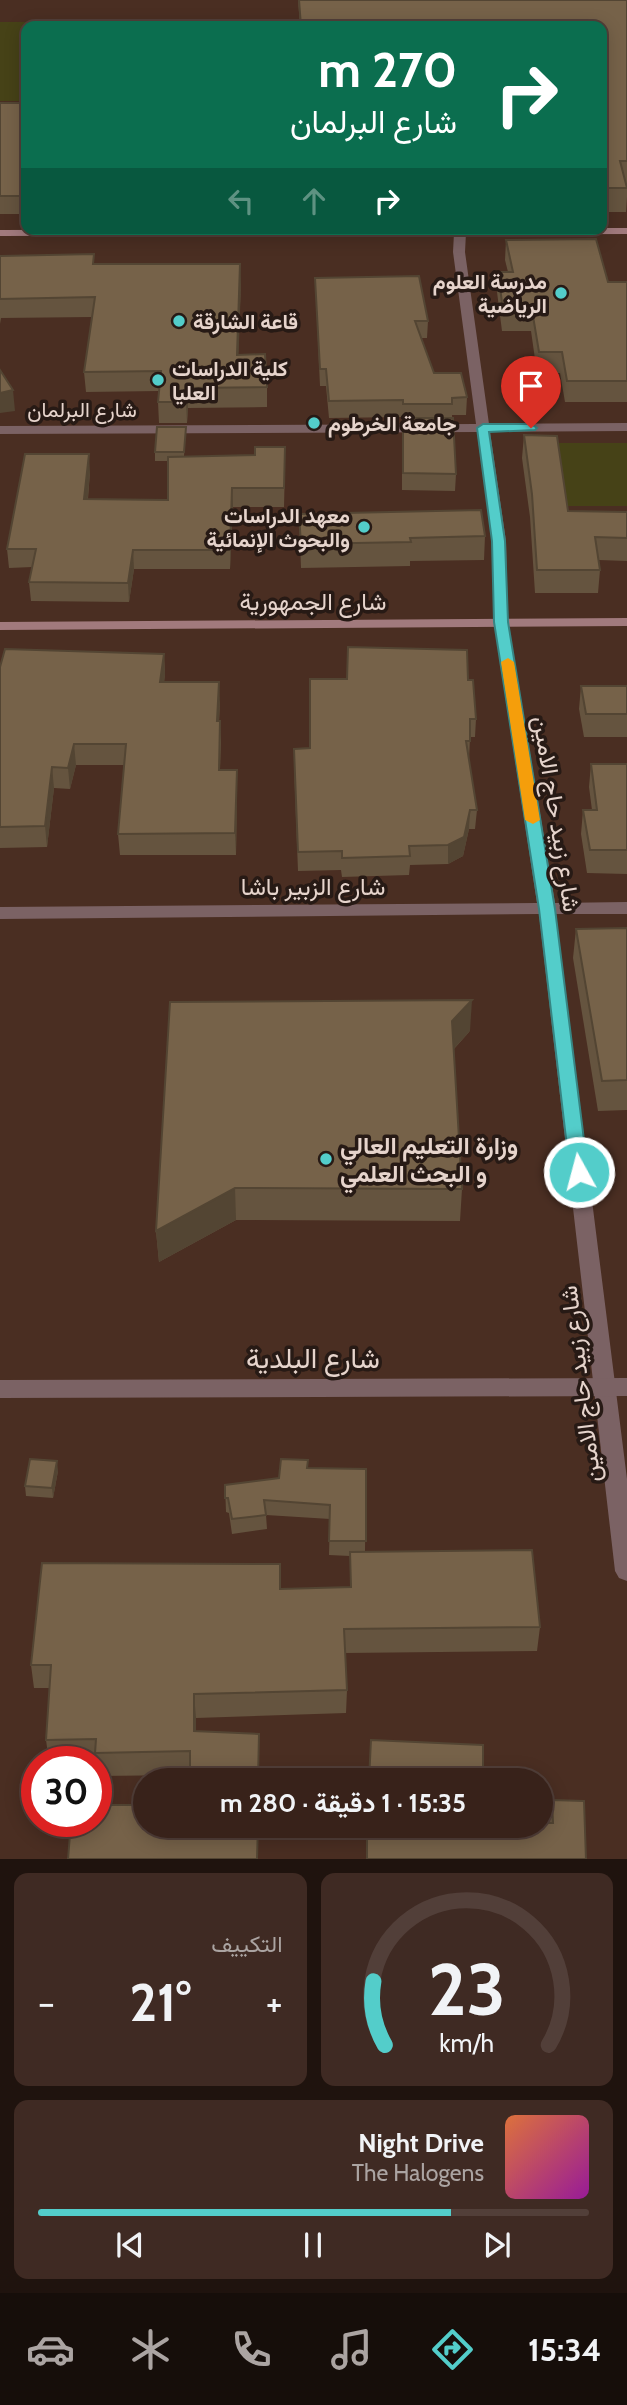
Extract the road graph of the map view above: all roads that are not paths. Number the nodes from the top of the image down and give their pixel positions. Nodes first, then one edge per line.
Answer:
1 (607, 231) edge
2 (627, 231) edge
3 (0, 233) edge
4 (21, 233) edge
5 (460, 235) edge
6 (483, 428) junction
7 (627, 428) edge
8 (0, 430) edge
9 (501, 622) junction
10 (627, 622) edge
11 (0, 626) edge
12 (627, 908) edge
13 (547, 909) junction
14 (0, 913) edge
15 (605, 1387) junction
16 (627, 1387) edge
17 (0, 1389) edge
18 (627, 1571) edge

1 - 2 main road
3 - 4 main road
5 - 6 street, شارع زبيد حاج الامين
6 - 7 street, شارع البرلمان
6 - 8 street, شارع البرلمان
6 - 9 street, شارع زبيد حاج الامين
9 - 10 main road, شارع الجمهورية
9 - 11 main road, شارع الجمهورية
9 - 13 street, شارع زبيد حاج الامين
12 - 13 street, شارع الزبير باشا
13 - 14 street, شارع الزبير باشا
13 - 15 street, شارع زبيد حاج الامين
15 - 16 street, شارع البلدية
15 - 17 street, شارع البلدية
15 - 18 street, شارع زبيد حاج الامين

